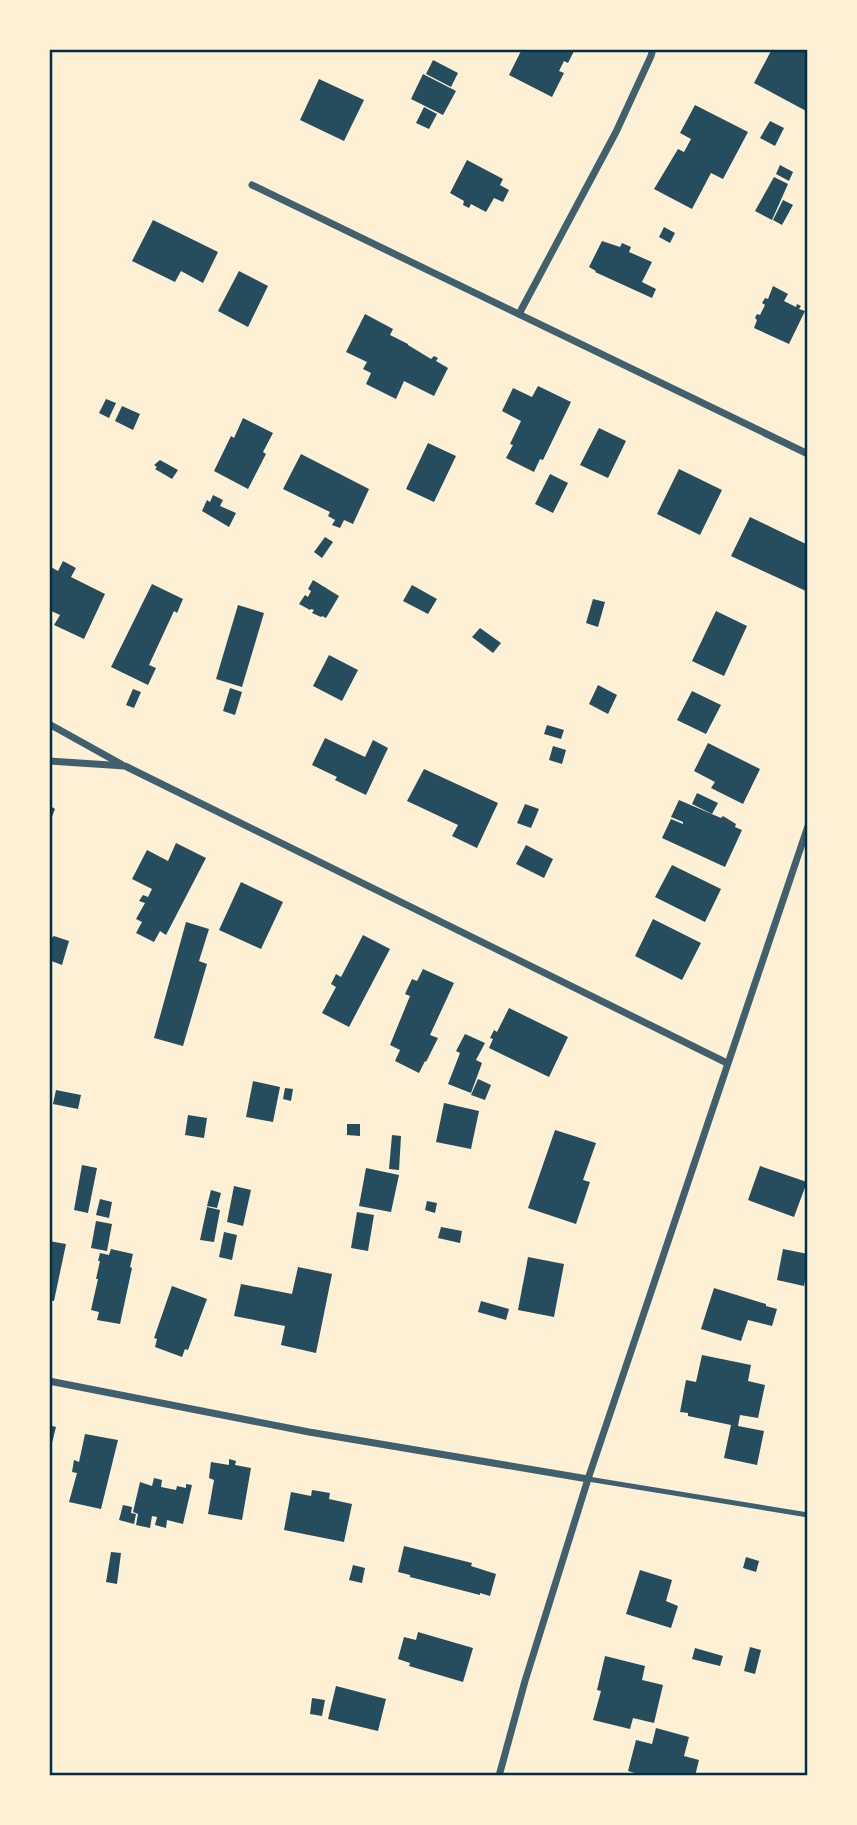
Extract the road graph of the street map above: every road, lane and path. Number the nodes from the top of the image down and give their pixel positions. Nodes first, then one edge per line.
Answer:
1 (653, 49) edge
2 (252, 185) dead end
3 (519, 314) junction
4 (808, 454) edge
5 (49, 724) edge
6 (49, 761) edge
7 (125, 766) junction
8 (808, 826) edge
9 (727, 1063) junction
10 (49, 1381) edge
11 (588, 1479) junction
12 (808, 1515) edge
13 (499, 1776) edge

1 - 3 street
2 - 3 street
3 - 4 street
5 - 7 street
6 - 7 street
7 - 9 street
8 - 9 street
9 - 11 street
10 - 11 street
11 - 12 lane
11 - 13 street

